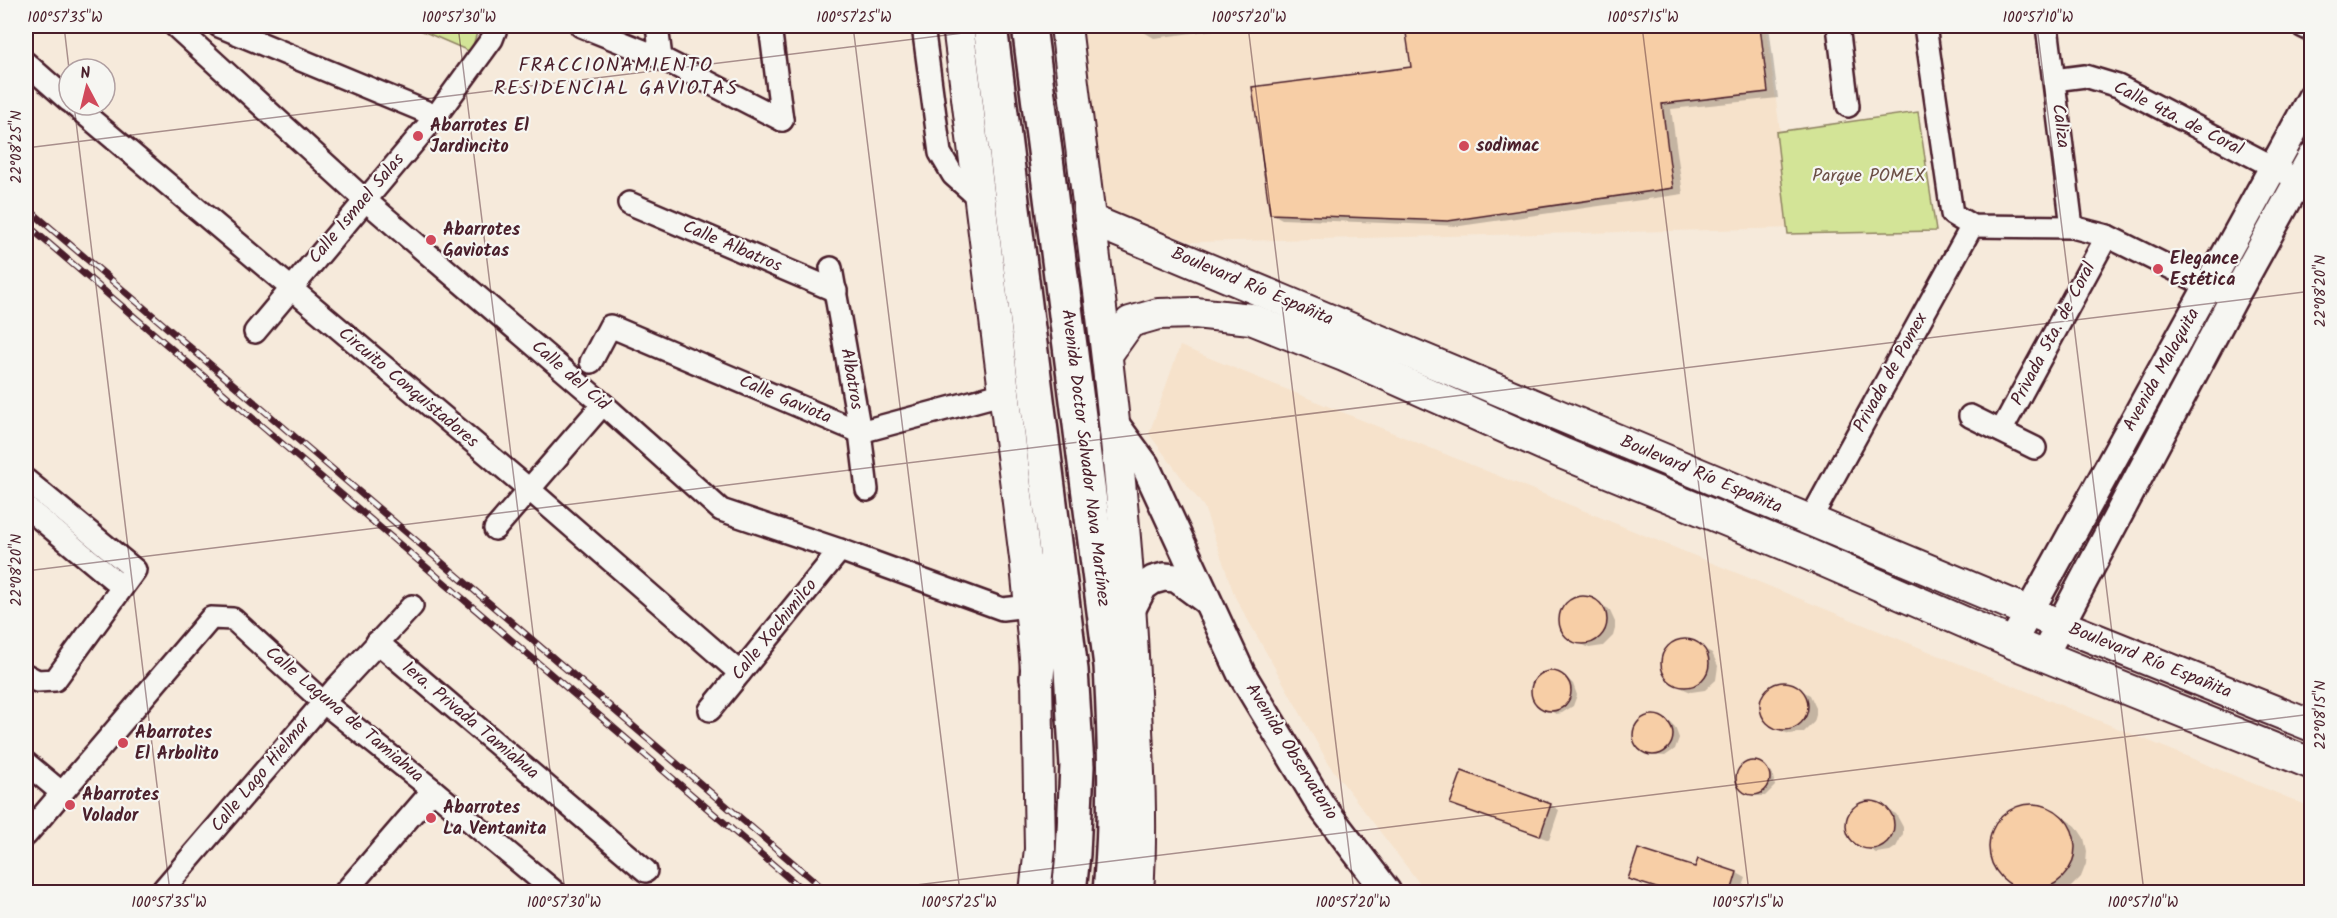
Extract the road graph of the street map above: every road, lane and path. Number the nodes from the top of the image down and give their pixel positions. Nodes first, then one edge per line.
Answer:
1 (175, 26) edge
2 (219, 26) edge
3 (496, 26) edge
4 (581, 26) edge
5 (657, 26) edge
6 (770, 26) edge
7 (923, 26) edge
8 (958, 26) edge
9 (990, 26) edge
10 (1029, 26) edge
11 (1066, 26) edge
12 (1838, 26) edge
13 (1925, 26) edge
14 (2047, 26) edge
15 (2302, 26) edge
16 (2312, 30) edge
17 (661, 58) junction
18 (26, 63) edge
19 (2054, 80) junction
20 (57, 90) edge
21 (2312, 97) edge
22 (1848, 106) dead end
23 (436, 116) junction
24 (88, 117) edge
25 (2312, 156) edge
26 (2273, 167) junction
27 (2298, 180) junction
28 (980, 199) junction
29 (365, 200) junction
30 (629, 203) dead end
31 (1091, 220) junction
32 (1972, 226) junction
33 (2072, 227) junction
34 (2107, 236) junction
35 (831, 268) dead end
36 (2208, 286) junction
37 (290, 290) junction
38 (836, 291) junction
39 (2233, 299) junction
40 (255, 332) dead end
41 (1108, 353) junction
42 (591, 362) dead end
43 (1005, 393) junction
44 (603, 404) junction
45 (1970, 416) dead end
46 (1115, 424) junction
47 (2001, 431) junction
48 (860, 432) junction
49 (2035, 448) dead end
50 (26, 480) edge
51 (530, 490) junction
52 (867, 490) dead end
53 (1050, 493) junction
54 (35, 506) edge
55 (1810, 520) junction
56 (495, 529) dead end
57 (840, 549) junction
58 (1210, 602) junction
59 (412, 606) dead end
60 (1030, 606) junction
61 (1131, 610) junction
62 (2030, 612) junction
63 (2061, 625) junction
64 (376, 642) junction
65 (2012, 643) junction
66 (2044, 656) junction
67 (740, 673) junction
68 (26, 675) edge
69 (1037, 678) junction
70 (323, 702) junction
71 (710, 710) dead end
72 (2312, 726) edge
73 (1137, 731) junction
74 (26, 763) edge
75 (2312, 764) edge
76 (433, 790) junction
77 (62, 793) junction
78 (26, 836) edge
79 (1113, 855) junction
80 (646, 871) dead end
81 (544, 889) edge
82 (161, 892) edge
83 (345, 892) edge
84 (1035, 892) edge
85 (1069, 892) edge
86 (1110, 892) edge
87 (1138, 892) edge
88 (1387, 892) edge

1 - 29 street, Calle del Cid
2 - 23 street
3 - 23 street, Calle Ismael Salas
4 - 17 street
5 - 17 street
6 - 17 street
7 - 28 street
8 - 28 main road
9 - 53 highway
10 - 79 highway, Avenida Doctor Salvador Nava Martínez
11 - 31 main road, Avenida Doctor Salvador Nava Martínez
12 - 22 street
13 - 32 street
14 - 19 street, Caliza
15 - 16 street
18 - 20 street
19 - 26 street, Calle 4ta. de Coral
19 - 33 street, Caliza
21 - 26 street, Avenida Malaquita
23 - 29 street, Calle Ismael Salas
24 - 37 street, Circuito Conquistadores
25 - 27 street, Avenida Malaquita
26 - 27 street, Calle 4ta. de Coral
26 - 36 street, Avenida Malaquita
27 - 39 street, Avenida Malaquita
28 - 43 main road
29 - 37 street, Calle Ismael Salas
29 - 44 street, Calle del Cid
30 - 38 street, Calle Albatros
31 - 41 main road, Avenida Doctor Salvador Nava Martínez
31 - 55 main road, Boulevard Río Españita
32 - 33 street
32 - 55 street, Privada de Pomex
33 - 34 street
34 - 36 street
34 - 47 street, Privada 5ta. de Coral
35 - 38 street, Albatros
36 - 39 street
36 - 62 street, Avenida Malaquita
37 - 40 street, Calle Ismael Salas
37 - 51 street, Circuito Conquistadores
38 - 48 street, Albatros
39 - 63 street, Avenida Malaquita
41 - 46 main road, Avenida Doctor Salvador Nava Martínez
41 - 65 main road, Boulevard Río Españita
42 - 48 street, Calle Gaviota
43 - 48 street
43 - 60 main road
44 - 51 street
44 - 57 street, Calle del Cid
45 - 47 street
46 - 58 street, Avenida Observatorio
46 - 61 main road, Avenida Doctor Salvador Nava Martínez
47 - 49 street
48 - 52 street, Albatros
50 - 54 street
51 - 56 street
51 - 67 street, Circuito Conquistadores
53 - 69 highway
53 - 85 highway
54 - 68 street
55 - 62 main road, Boulevard Río Españita
57 - 60 street, Calle del Cid
57 - 67 street, Calle Xochimilco
58 - 61 street
58 - 88 street, Avenida Observatorio
59 - 64 street, Calle Lago Hielmar
60 - 69 main road
61 - 73 main road, Avenida Doctor Salvador Nava Martínez
62 - 63 main road, Boulevard Río Españita
62 - 65 street, Avenida Malaquita
63 - 66 street, Avenida Malaquita
63 - 72 main road, Boulevard Río Españita
64 - 70 street, Calle Lago Hielmar
64 - 80 street, 1era. Privada Tamiahua
65 - 66 main road, Boulevard Río Españita
66 - 75 main road, Boulevard Río Españita
67 - 71 street, Calle Xochimilco
69 - 84 main road
70 - 76 street, Calle Laguna de Tamiahua
70 - 77 street, Calle Laguna de Tamiahua
70 - 82 street, Calle Lago Hielmar
73 - 79 highway
73 - 87 main road, Avenida Doctor Salvador Nava Martínez
74 - 77 street
76 - 81 street, Calle Laguna de Tamiahua
76 - 83 street
77 - 78 street
79 - 86 highway, Avenida Doctor Salvador Nava Martínez

